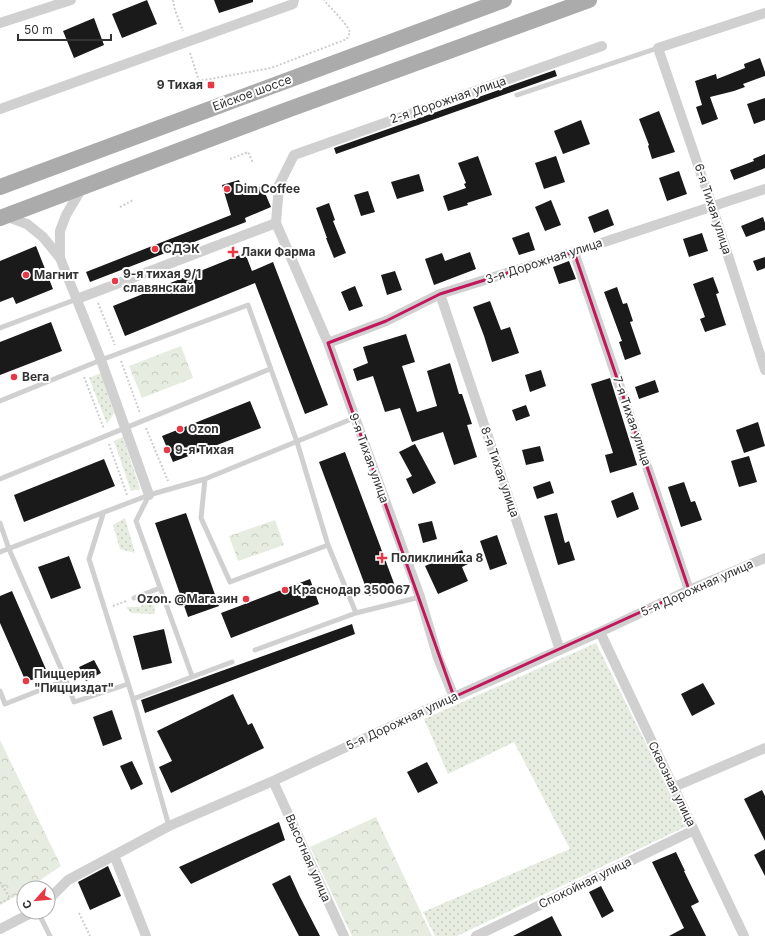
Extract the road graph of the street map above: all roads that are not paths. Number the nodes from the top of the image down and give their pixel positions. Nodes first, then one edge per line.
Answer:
1 (71, 0) edge
2 (294, 0) edge
3 (504, 0) edge
4 (589, 0) edge
5 (765, 13) edge
6 (0, 23) edge
7 (602, 46) dead end
8 (658, 48) junction
9 (517, 95) dead end
10 (0, 109) edge
11 (0, 187) edge
12 (83, 187) junction
13 (765, 189) edge
14 (712, 206) junction
15 (2, 217) edge
16 (276, 223) junction
17 (574, 252) junction
18 (60, 258) junction
19 (440, 294) junction
20 (77, 299) junction
21 (0, 328) edge
22 (328, 343) junction
23 (101, 360) junction
24 (270, 369) junction
25 (765, 370) edge
26 (0, 401) edge
27 (354, 418) junction
28 (126, 428) junction
29 (297, 442) junction
30 (0, 479) edge
31 (204, 479) junction
32 (149, 495) junction
33 (103, 514) junction
34 (0, 523) edge
35 (328, 545) junction
36 (9, 549) junction
37 (0, 552) edge
38 (765, 558) edge
39 (160, 588) junction
40 (690, 590) junction
41 (420, 597) junction
42 (134, 598) road end
43 (356, 613) junction
44 (600, 632) junction
45 (255, 650) dead end
46 (560, 650) junction
47 (232, 662) dead end
48 (192, 676) junction
49 (66, 680) junction
50 (128, 684) junction
51 (0, 691) edge
52 (454, 697) junction
53 (133, 699) junction
54 (765, 748) edge
55 (273, 781) junction
56 (674, 787) junction
57 (169, 826) junction
58 (694, 830) junction
59 (114, 855) junction
60 (56, 892) edge
61 (17, 920) edge
62 (42, 920) edge
63 (0, 929) edge
64 (50, 936) edge
65 (146, 936) edge
66 (344, 936) edge
67 (476, 936) edge
68 (744, 936) edge

1 - 6 street
2 - 10 street
3 - 11 main road, Ейское шоссе
4 - 12 main road
5 - 8 street
7 - 16 street, 2-я Дорожная улица
8 - 9 lane
8 - 14 street, 6-я Тихая улица
12 - 15 main road
12 - 18 street
13 - 14 street, 3-я Дорожная улица
14 - 17 street, 3-я Дорожная улица
14 - 25 street, 6-я Тихая улица
15 - 18 street
16 - 20 street
16 - 22 street, 9-я Тихая улица
17 - 19 street, 3-я Дорожная улица
17 - 40 street, 7-я Тихая улица
18 - 20 street
19 - 22 street, 3-я Дорожная улица
19 - 46 street, 8-я Тихая улица
20 - 21 lane
20 - 23 street
22 - 27 street, 9-я Тихая улица
23 - 24 lane
23 - 26 lane
23 - 28 street
24 - 28 lane
24 - 29 lane
27 - 29 lane
27 - 41 street, 9-я Тихая улица
28 - 30 lane
28 - 32 street
29 - 31 lane
29 - 35 lane
31 - 32 lane
31 - 35 lane
32 - 33 lane
32 - 39 lane
33 - 36 lane
33 - 50 lane
34 - 36 lane
35 - 43 lane
36 - 37 lane
36 - 49 lane
38 - 40 street, 5-я Дорожная улица
39 - 42 lane
39 - 48 lane
40 - 44 street, 5-я Дорожная улица
41 - 43 lane
41 - 52 street, 9-я Тихая улица
43 - 45 lane
44 - 46 street, 5-я Дорожная улица
44 - 56 street, Сквозная улица
46 - 52 street, 5-я Дорожная улица
47 - 48 lane
48 - 53 lane
49 - 50 lane
49 - 51 lane
50 - 53 lane
52 - 55 street, 5-я Дорожная улица
53 - 57 lane
54 - 56 street
55 - 57 street, 5-я Дорожная улица
55 - 66 street, Высотная улица
56 - 58 street, Сквозная улица
57 - 59 street, 5-я Дорожная улица
58 - 67 street, Спокойная улица
58 - 68 street, Сквозная улица
59 - 60 street, 5-я Дорожная улица
59 - 65 street
61 - 63 street
62 - 64 lane

